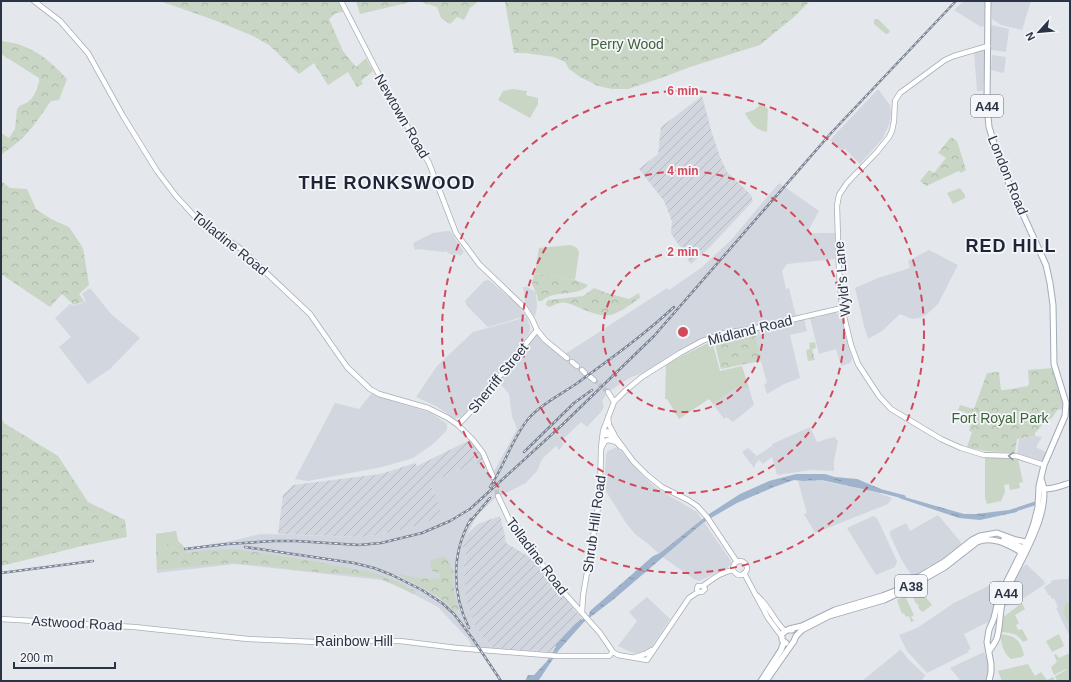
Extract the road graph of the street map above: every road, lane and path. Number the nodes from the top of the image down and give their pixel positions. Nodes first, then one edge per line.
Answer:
1 (34, 1) edge
2 (341, 1) edge
3 (988, 1) edge
4 (988, 46) junction
5 (842, 308) junction
6 (537, 330) junction
7 (567, 358) dead end
8 (572, 362) dead end
9 (577, 366) dead end
10 (586, 373) dead end
11 (594, 380) tunnel mouth
12 (608, 392) tunnel mouth
13 (614, 402) junction
14 (608, 415) junction
15 (458, 425) junction
16 (603, 433) junction
17 (614, 434) junction
18 (620, 444) junction
19 (601, 448) junction
20 (628, 454) junction
21 (1044, 465) junction
22 (493, 477) tunnel mouth
23 (1070, 483) edge
24 (1042, 490) junction
25 (498, 496) tunnel mouth
26 (1040, 506) junction
27 (990, 534) junction
28 (1026, 542) junction
29 (1023, 551) junction
30 (737, 562) junction
31 (733, 570) junction
32 (744, 573) junction
33 (754, 593) junction
34 (583, 614) junction
35 (1, 619) edge
36 (990, 628) junction
37 (153, 629) joint
38 (787, 630) junction
39 (998, 632) junction
40 (796, 636) junction
41 (988, 636) junction
42 (783, 639) junction
43 (792, 643) junction
44 (655, 648) junction
45 (989, 651) junction
46 (613, 652) junction
47 (631, 657) junction
48 (761, 681) edge
49 (766, 681) edge
50 (989, 681) edge

1 - 15 main road, Tolladine Road
2 - 6 main road, Newtown Road
3 - 4 main road, London Road / A44
4 - 5 main road, Wyld's Lane
4 - 21 main road, London Road / A44
5 - 13 main road, Midland Road
21 -> 5 main road, Wyld's Lane
6 - 7 main road, Newtown Road
6 - 15 main road, Sherriff Street
8 - 9 main road
10 - 11 main road
12 - 13 main road
13 - 14 main road, Midland Road
14 - 16 main road, Midland Road
14 - 17 main road
15 - 22 main road, Tolladine Road
16 - 17 main road
16 - 18 main road
16 - 19 main road, Shrub Hill Road
17 - 18 main road
18 - 20 main road
19 - 20 main road
19 - 34 main road, Shrub Hill Road
20 - 30 main road
21 - 24 main road, A44
23 - 24 main road
24 - 26 main road, A44
25 - 34 main road, Tolladine Road
26 - 28 main road, A44
26 - 29 main road, A44
27 - 28 main road
27 - 29 main road
27 - 38 main road, A38
28 - 29 main road, A44
29 - 36 main road, A44
29 - 39 main road, A44
29 - 40 main road, A38
30 - 31 main road
30 - 32 main road
31 - 32 main road
31 - 44 main road
32 - 33 main road
33 - 38 main road
33 - 42 main road
34 - 46 main road, Tolladine Road
35 - 37 main road, Astwood Road
36 - 39 main road
36 - 41 main road, A44
37 - 46 main road, Rainbow Hill
38 - 40 main road
38 - 42 main road
39 - 41 main road
39 - 45 main road, A44
40 - 43 main road, A38
41 - 45 main road, A44
42 - 43 main road
42 - 48 main road
43 - 49 main road, A38
44 - 47 main road
44 - 47 main road
45 - 50 main road, A44
46 - 47 main road

